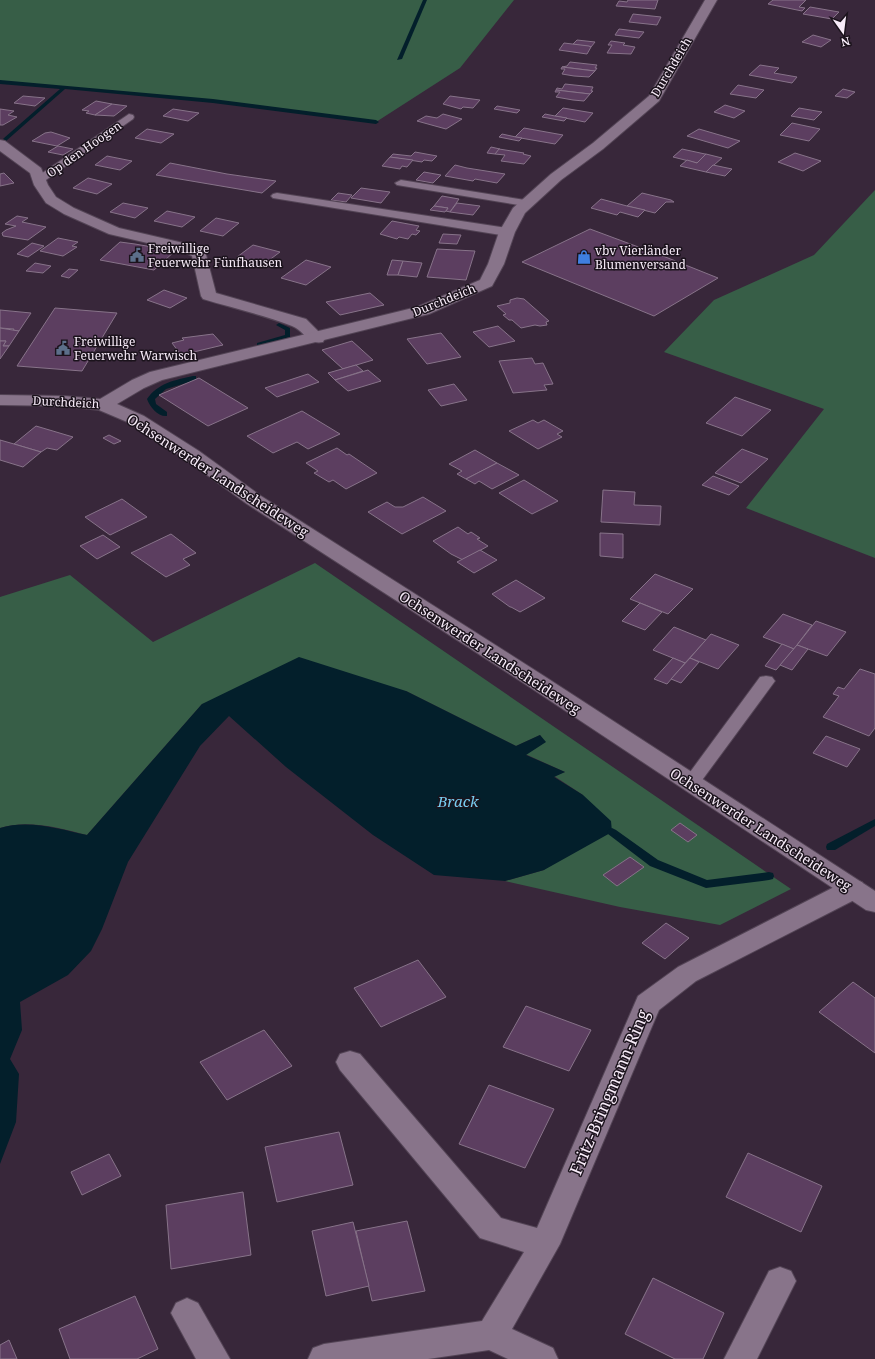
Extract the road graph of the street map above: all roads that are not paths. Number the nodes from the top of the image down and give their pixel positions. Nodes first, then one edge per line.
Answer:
1 (711, 0) edge
2 (129, 117) dead end
3 (0, 144) edge
4 (39, 180) junction
5 (401, 183) dead end
6 (277, 196) dead end
7 (525, 203) junction
8 (507, 232) junction
9 (317, 338) junction
10 (0, 400) edge
11 (103, 405) junction
12 (766, 681) dead end
13 (691, 783) junction
14 (864, 896) edge
15 (350, 1062) dead end
16 (545, 1244) junction
17 (780, 1281) dead end
18 (187, 1313) dead end
19 (491, 1335) junction
20 (331, 1358) edge
21 (214, 1359) edge
22 (542, 1359) edge
23 (740, 1359) edge

1 - 7 street, Durchdeich
2 - 4 lane, Op den Hoogen
3 - 4 street, Op den Hoogen
4 - 9 street, Op den Hoogen
5 - 7 lane
6 - 8 lane
7 - 8 street, Durchdeich
8 - 9 street, Durchdeich
9 - 11 street, Durchdeich
10 - 11 street, Durchdeich
11 - 13 street, Ochsenwerder Landscheideweg
12 - 13 lane
13 - 14 street, Ochsenwerder Landscheideweg
14 - 16 street, Fritz-Bringmann-Ring
15 - 16 street
16 - 19 street, Fritz-Bringmann-Ring
17 - 23 street
18 - 21 street
19 - 20 street
19 - 22 street

